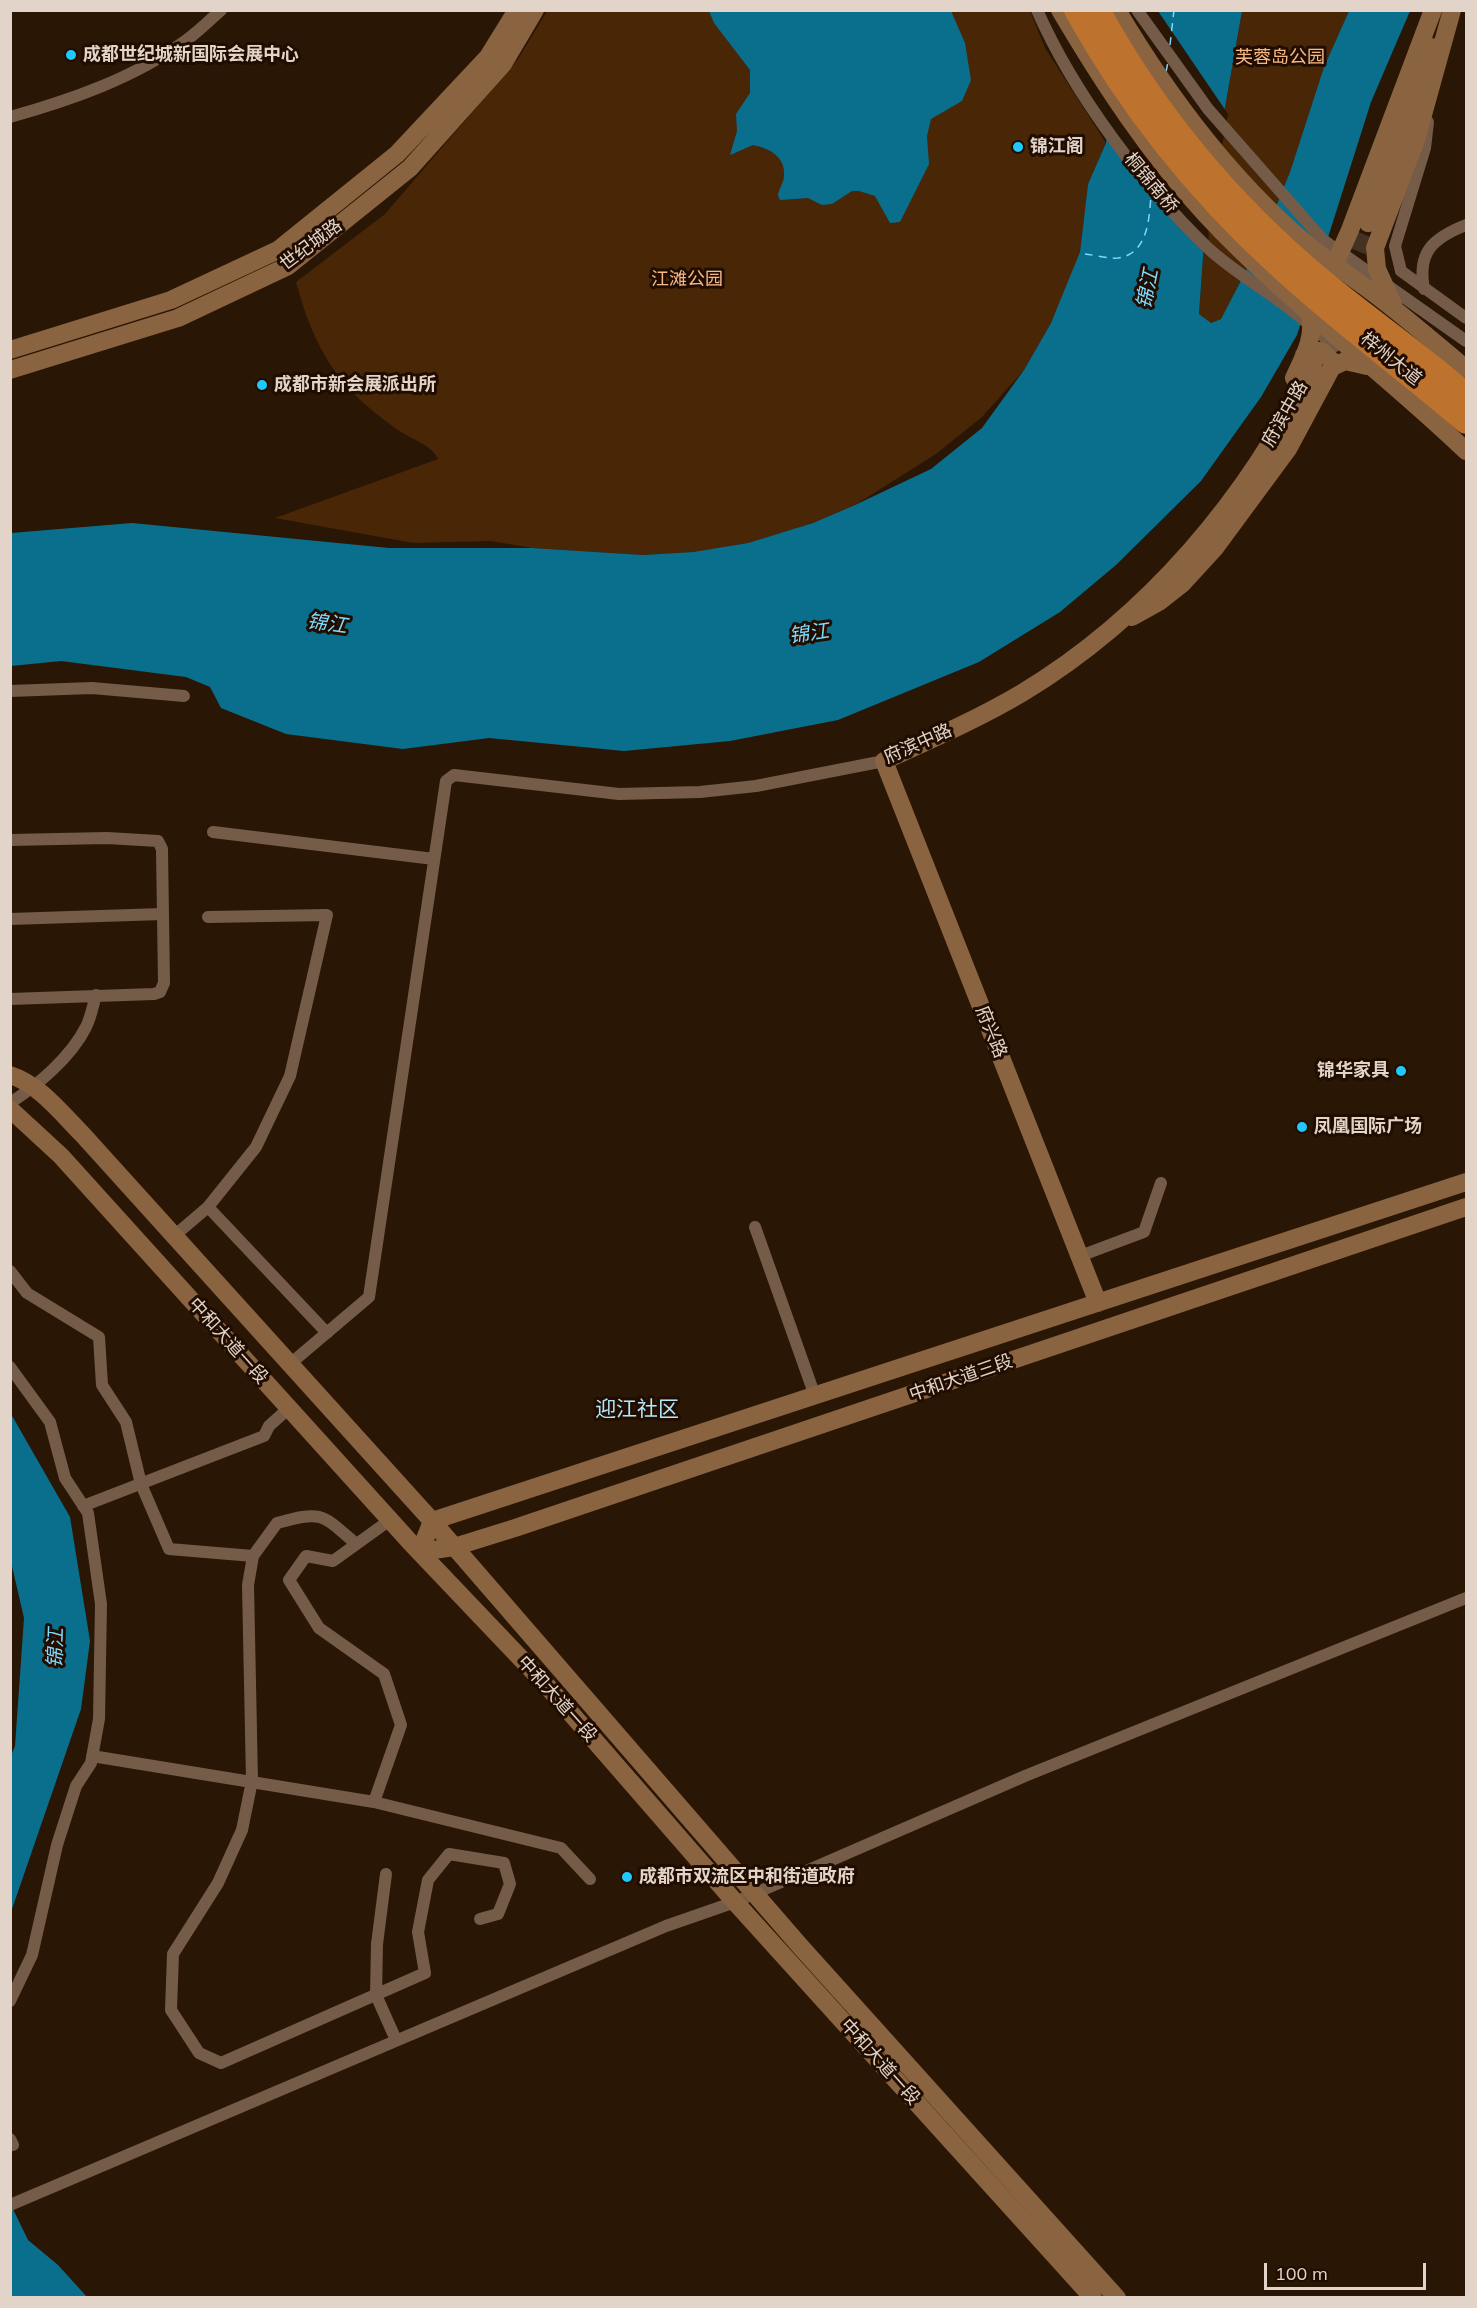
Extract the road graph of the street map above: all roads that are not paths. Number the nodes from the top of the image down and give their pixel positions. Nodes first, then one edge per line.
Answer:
1 (220, 10) edge
2 (517, 10) edge
3 (535, 10) edge
4 (1037, 10) edge
5 (1060, 10) edge
6 (1076, 10) edge
7 (1098, 10) edge
8 (1117, 10) edge
9 (1137, 10) edge
10 (1433, 10) edge
11 (1444, 10) edge
12 (1452, 10) edge
13 (1431, 88) junction
14 (10, 117) edge
15 (1368, 224) junction
16 (1467, 225) edge
17 (1381, 282) junction
18 (1424, 289) junction
19 (1319, 292) junction
20 (1398, 314) junction
21 (1467, 318) edge
22 (1467, 341) edge
23 (10, 350) edge
24 (1308, 360) junction
25 (1363, 364) junction
26 (1332, 367) junction
27 (10, 369) edge
28 (1467, 369) edge
29 (1467, 395) edge
30 (1467, 422) edge
31 (1467, 451) edge
32 (1107, 631) junction
33 (10, 691) edge
34 (184, 696) dead end
35 (884, 761) junction
36 (213, 832) dead end
37 (10, 840) edge
38 (434, 858) junction
39 (162, 914) junction
40 (208, 917) dead end
41 (10, 919) edge
42 (96, 995) junction
43 (10, 999) edge
44 (10, 1075) edge
45 (33, 1088) junction
46 (10, 1103) edge
47 (10, 1109) edge
48 (1467, 1182) edge
49 (1161, 1183) dead end
50 (208, 1207) junction
51 (1467, 1207) edge
52 (755, 1227) dead end
53 (174, 1236) junction
54 (1080, 1256) junction
55 (10, 1271) edge
56 (1098, 1303) junction
57 (327, 1333) junction
58 (290, 1364) junction
59 (10, 1367) edge
60 (815, 1396) junction
61 (289, 1408) junction
62 (141, 1484) junction
63 (83, 1506) junction
64 (390, 1520) junction
65 (432, 1521) junction
66 (356, 1544) junction
67 (454, 1547) junction
68 (420, 1552) junction
69 (253, 1556) junction
70 (1467, 1598) edge
71 (92, 1756) junction
72 (252, 1781) junction
73 (374, 1802) junction
74 (386, 1874) dead end
75 (590, 1879) dead end
76 (755, 1892) junction
77 (735, 1902) junction
78 (480, 1919) dead end
79 (376, 1995) junction
80 (10, 2001) edge
81 (396, 2040) junction
82 (10, 2205) edge
83 (1094, 2298) edge
84 (1118, 2298) edge

1 - 14 street
2 - 23 main road, 世纪城路
3 - 27 main road, 世纪城路
4 - 19 street, 桐锦南桥
5 - 19 main road, 桐锦南桥
6 - 19 highway, 桐锦南桥
7 - 19 highway
8 - 19 main road
9 - 19 street
10 - 15 main road
11 - 15 main road
12 - 13 main road
13 - 15 main road
13 - 18 street
15 - 17 main road
15 - 19 main road, 府滨中路
16 - 18 street
17 - 19 street
17 - 20 main road
17 - 22 street
18 - 21 street
19 - 20 main road
19 - 24 main road, 府滨中路
19 - 25 main road
19 - 29 highway, 梓州大道
19 - 30 highway, 梓州大道
20 - 28 main road
24 - 26 main road
24 - 32 main road, 府滨中路
25 - 26 main road
25 - 31 main road
26 - 32 main road
32 - 35 main road, 府滨中路
33 - 34 street
35 - 38 street, 府滨中路
35 - 54 main road, 府兴路
36 - 38 street
37 - 39 street
38 - 57 street
39 - 41 street
39 - 42 street
40 - 50 street
42 - 43 street
42 - 45 street
44 - 45 main road, 中和大道一段
45 - 46 street
45 - 53 main road, 中和大道一段
47 - 61 main road, 中和大道一段
48 - 56 main road
49 - 54 street
50 - 53 street
50 - 57 street
51 - 67 main road, 中和大道三段
52 - 60 street
53 - 58 main road, 中和大道一段
54 - 56 main road, 府兴路
55 - 62 street
56 - 60 main road
57 - 58 street
58 - 65 main road, 中和大道一段
59 - 63 street
60 - 65 main road
61 - 62 street
61 - 64 main road, 中和大道一段
62 - 63 street
62 - 69 street
63 - 71 street
64 - 66 street
64 - 68 main road, 中和大道一段
65 - 67 main road, 中和大道一段
65 - 68 main road
66 - 69 street
66 - 73 street
67 - 68 main road, 中和大道三段
67 - 76 main road, 中和大道一段
68 - 77 main road, 中和大道一段
69 - 72 street
70 - 76 street
71 - 72 street
71 - 80 street
72 - 73 street
72 - 79 street
73 - 75 street
74 - 79 street
76 - 77 street
76 - 84 main road, 中和大道一段
77 - 81 street
77 - 83 main road, 中和大道一段
78 - 79 street
79 - 81 street
81 - 82 street

